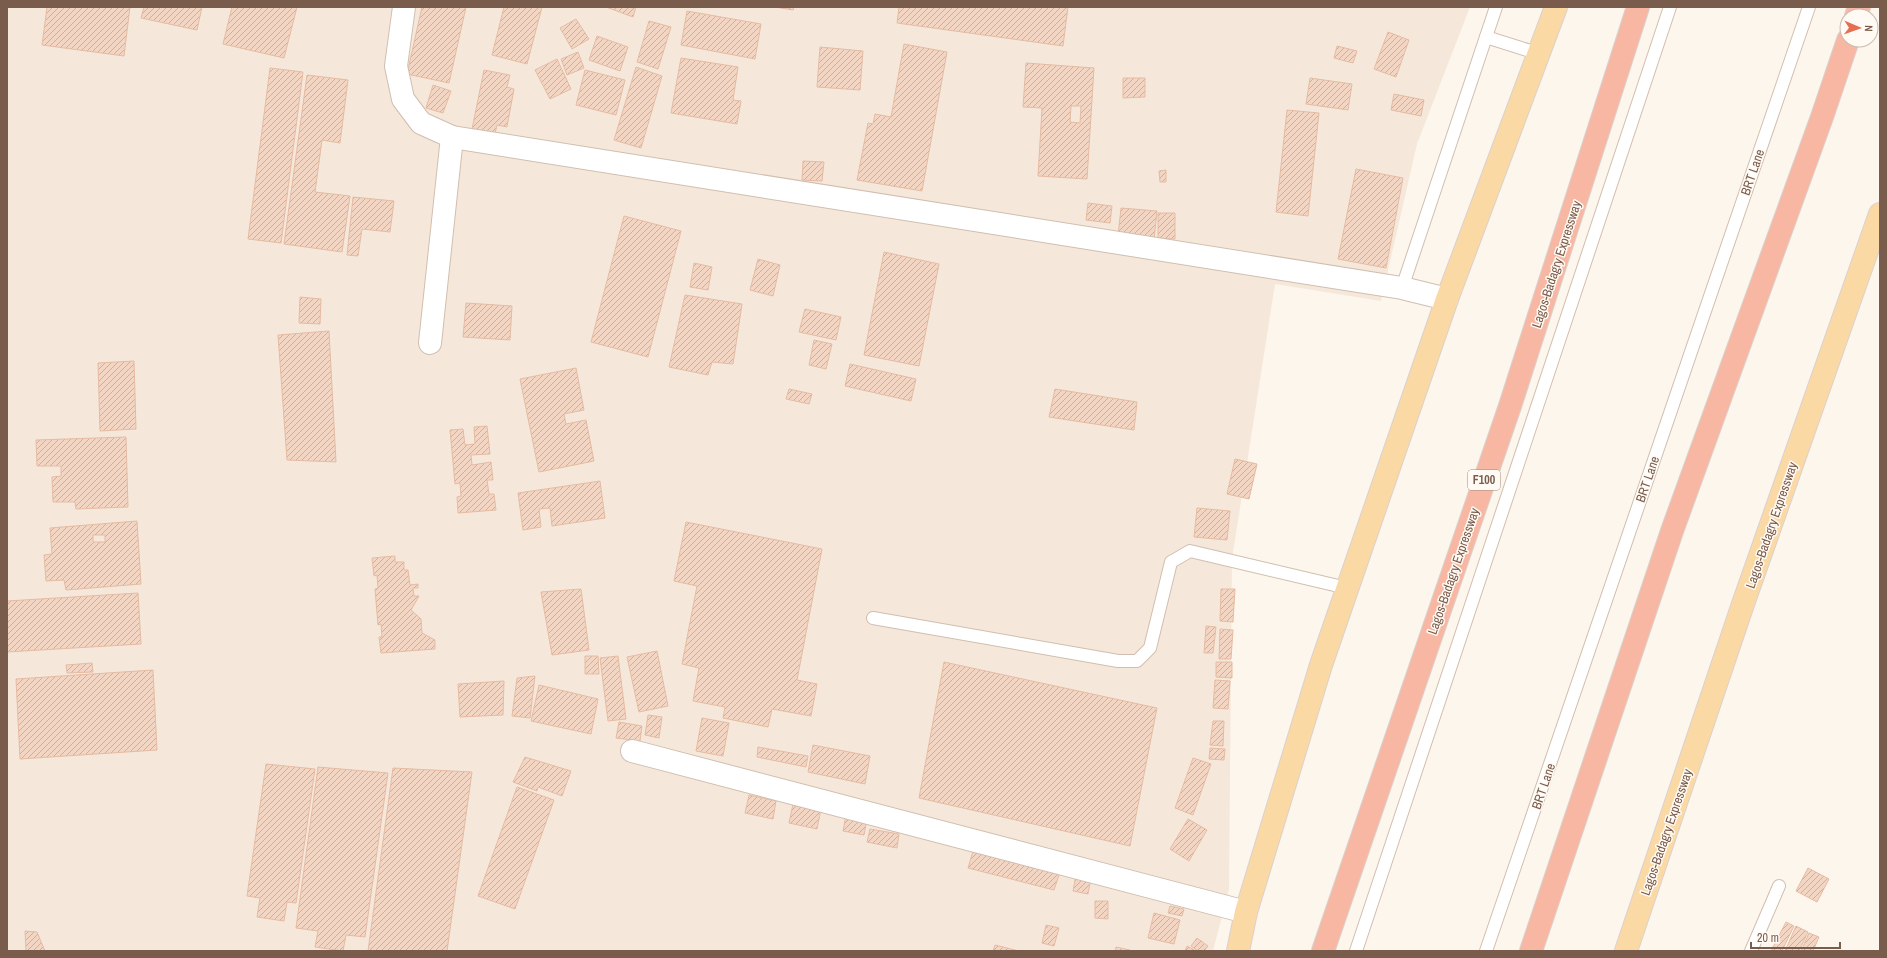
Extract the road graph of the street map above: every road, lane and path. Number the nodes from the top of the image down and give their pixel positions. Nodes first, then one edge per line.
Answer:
1 (404, 7) edge
2 (1496, 7) edge
3 (1556, 7) edge
4 (1638, 7) edge
5 (1670, 7) edge
6 (1809, 7) edge
7 (1486, 37) junction
8 (1845, 48) edge
9 (1540, 54) junction
10 (452, 137) junction
11 (1880, 214) edge
12 (1402, 288) junction
13 (1447, 299) junction
14 (430, 343) dead end
15 (1347, 588) junction
16 (873, 618) dead end
17 (632, 750) dead end
18 (1779, 886) dead end
19 (1246, 912) junction
20 (1238, 951) edge
21 (1323, 951) edge
22 (1356, 951) edge
23 (1486, 951) edge
24 (1531, 951) edge
25 (1626, 951) edge
26 (1751, 951) edge

1 - 10 street
2 - 7 lane
3 - 9 main road
4 - 21 highway, Lagos-Badagry Expressway / F100
5 - 22 lane
6 - 23 lane, BRT Lane
7 - 9 lane
7 - 12 lane
8 - 24 highway
9 - 13 main road
10 - 12 street
10 - 14 street
11 - 25 main road, Lagos-Badagry Expressway
12 - 13 street
13 - 15 main road
15 - 16 lane
15 - 19 main road
17 - 19 street
18 - 26 lane
19 - 20 main road

